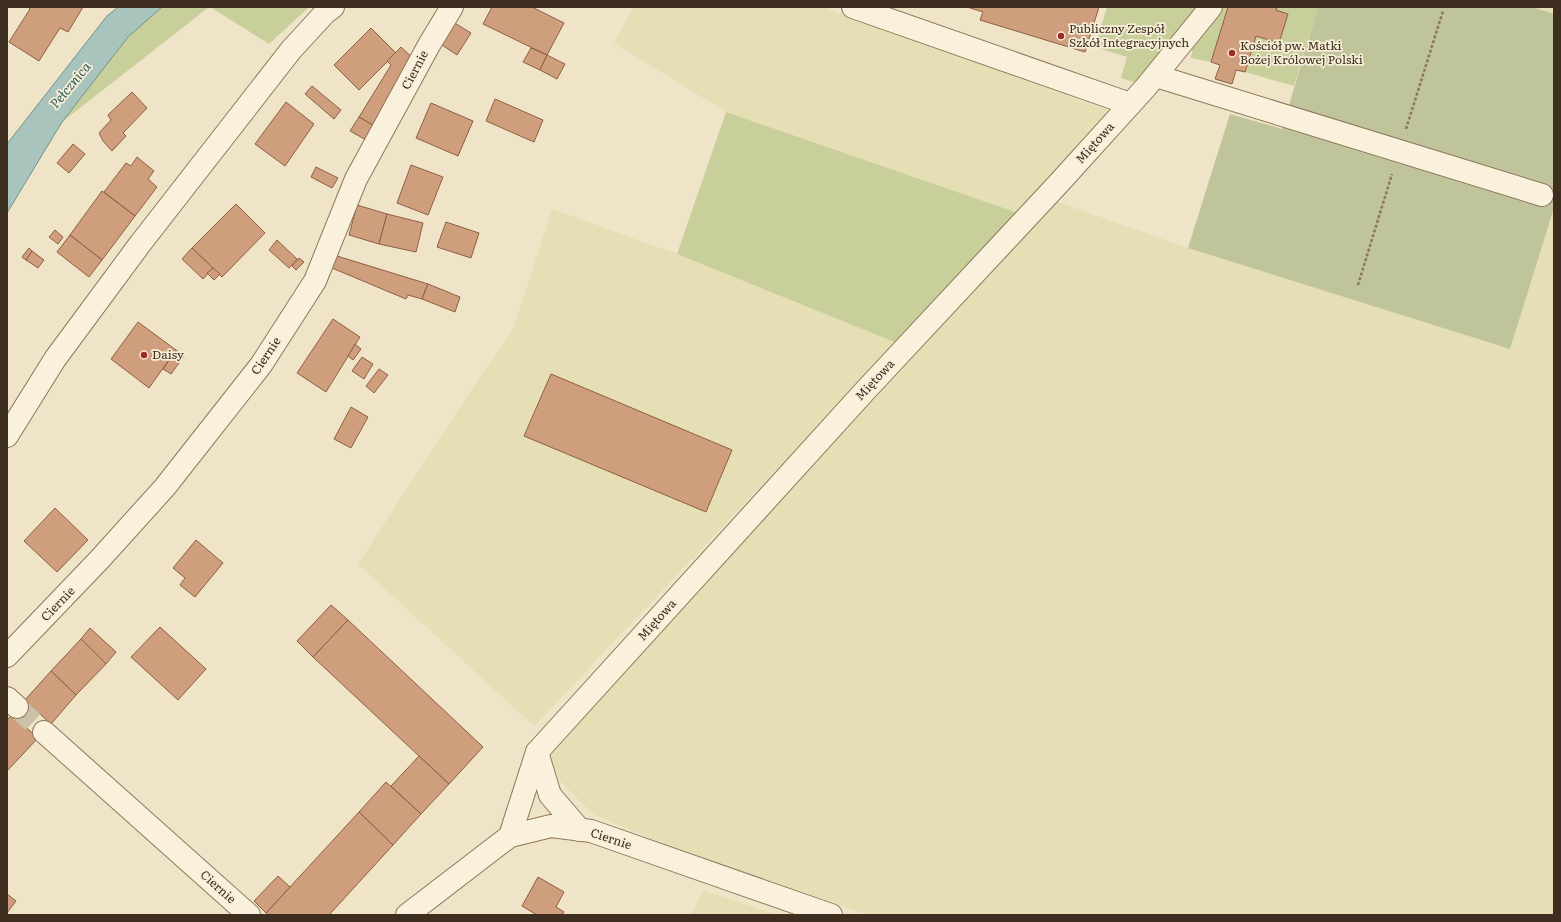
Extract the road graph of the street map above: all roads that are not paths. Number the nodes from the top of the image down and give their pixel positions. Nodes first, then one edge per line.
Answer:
1 (333, 7) edge
2 (452, 7) edge
3 (853, 7) edge
4 (1211, 7) edge
5 (1156, 76) junction
6 (1130, 104) junction
7 (1542, 195) dead end
8 (7, 436) edge
9 (7, 656) edge
10 (44, 732) tunnel mouth
11 (536, 752) junction
12 (580, 830) junction
13 (510, 836) junction
14 (249, 915) edge
15 (408, 915) edge
16 (831, 915) edge

1 - 8 street
2 - 9 street, Ciernie
3 - 6 street
4 - 5 street, Miętowa
5 - 6 street, Miętowa
5 - 7 street
6 - 11 street, Miętowa
10 - 14 street, Ciernie
11 - 12 street
11 - 13 street, Miętowa
12 - 13 street, Ciernie
12 - 16 street, Ciernie
13 - 15 street, Ciernie

